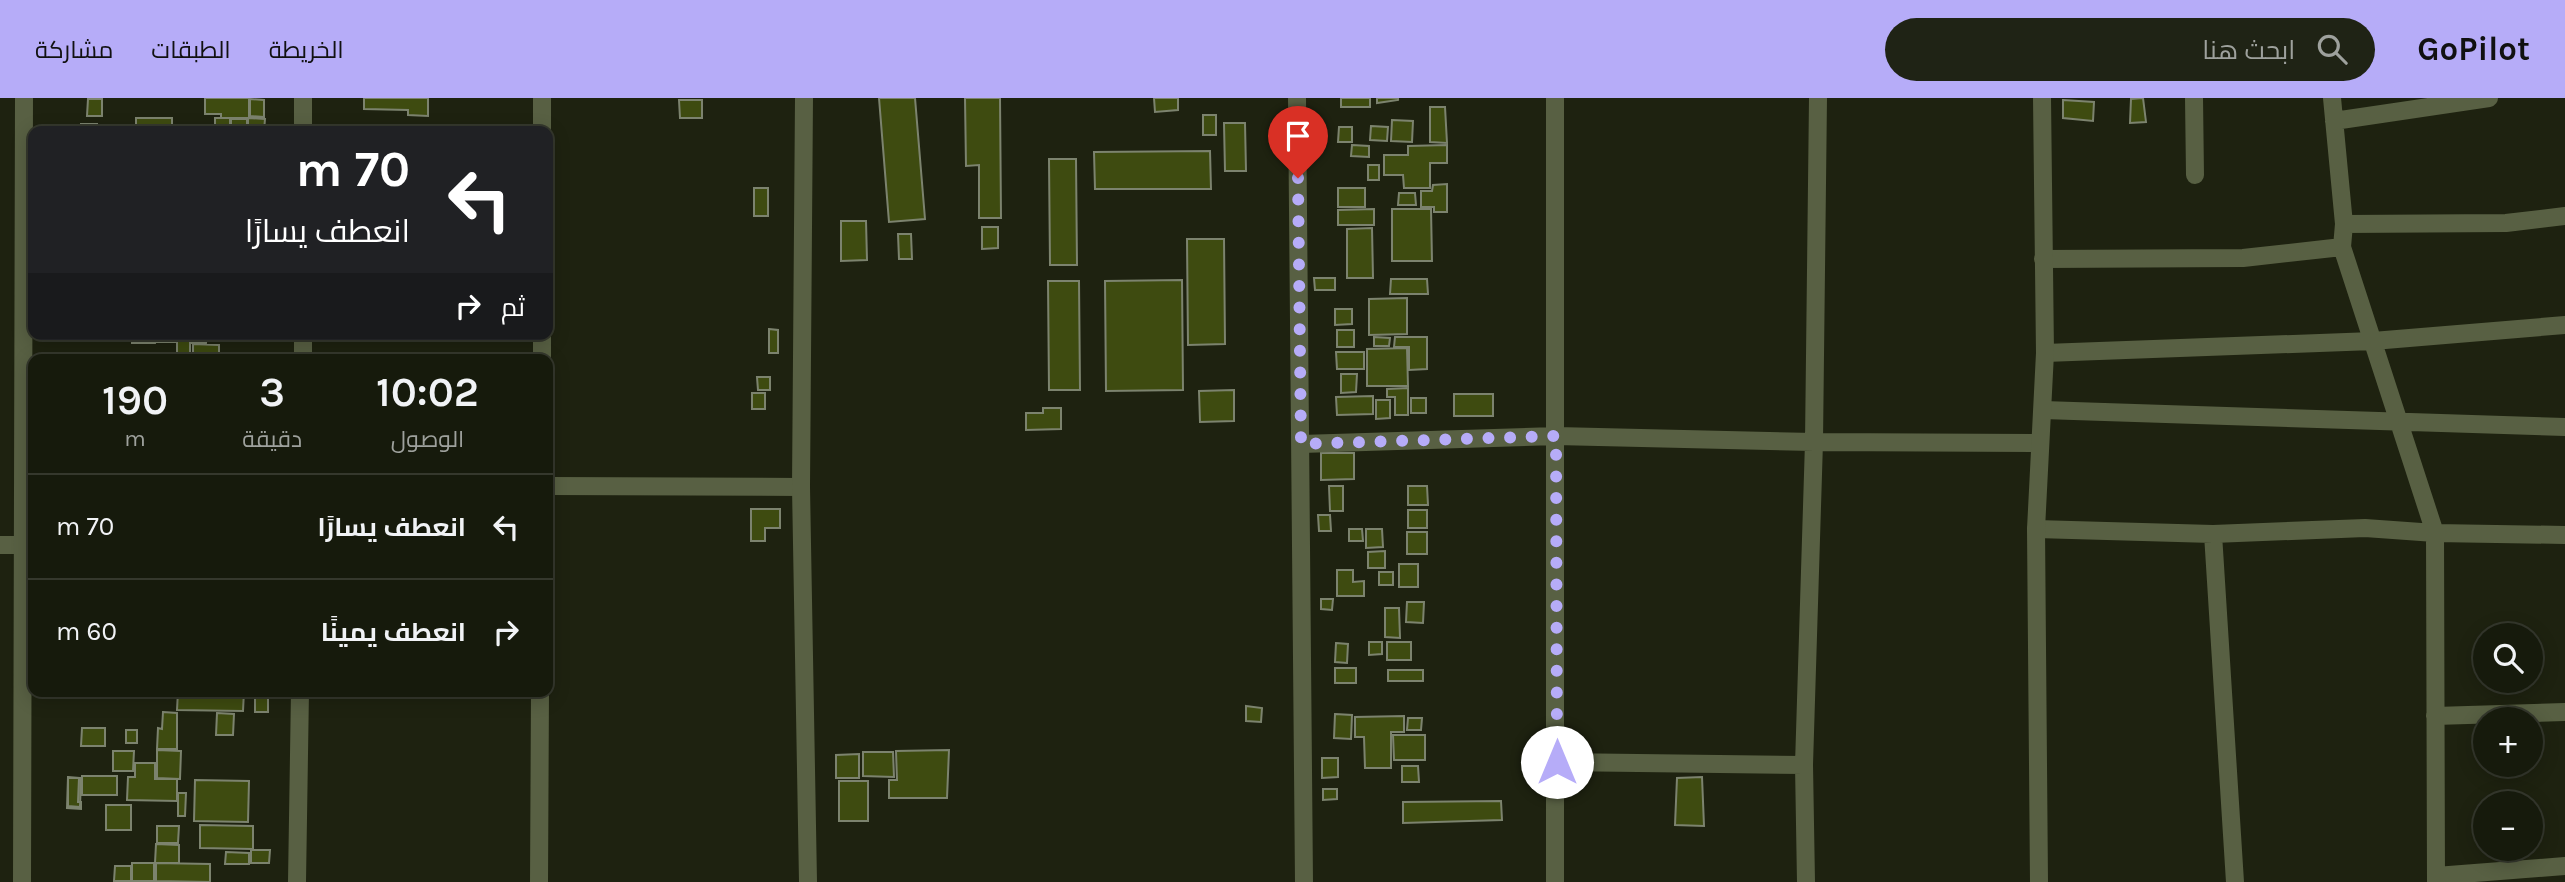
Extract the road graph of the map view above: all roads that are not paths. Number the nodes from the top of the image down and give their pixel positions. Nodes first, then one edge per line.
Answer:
1 (24, 98) edge
2 (303, 98) edge
3 (542, 98) edge
4 (804, 98) edge
5 (1297, 98) edge
6 (1555, 98) edge
7 (1818, 98) edge
8 (2042, 98) edge
9 (2194, 98) edge
10 (2332, 98) edge
11 (2489, 98) edge
12 (2334, 121) junction
13 (303, 126) edge
14 (542, 126) edge
15 (2195, 175) dead end
16 (2565, 216) edge
17 (2344, 224) junction
18 (2342, 247) junction
19 (2043, 259) junction
20 (2565, 325) edge
21 (2373, 341) junction
22 (2045, 353) junction
23 (28, 408) edge
24 (2043, 410) junction
25 (2402, 424) junction
26 (2565, 427) edge
27 (1556, 436) junction
28 (1814, 442) junction
29 (2040, 443) junction
30 (1301, 444) junction
31 (553, 486) edge
32 (801, 487) junction
33 (28, 498) edge
34 (2036, 528) junction
35 (2435, 533) junction
36 (2213, 534) junction
37 (2565, 535) edge
38 (0, 545) edge
39 (24, 545) junction
40 (300, 697) edge
41 (540, 697) edge
42 (2565, 712) edge
43 (2435, 716) junction
44 (1557, 762) junction
45 (1804, 765) junction
46 (2565, 866) edge
47 (2436, 879) edge
48 (22, 882) edge
49 (297, 882) edge
50 (539, 882) edge
51 (808, 882) edge
52 (1304, 882) edge
53 (1555, 882) edge
54 (1806, 882) edge
55 (2039, 882) edge
56 (2235, 882) edge

1 - 23 street
2 - 13 street
3 - 14 street
4 - 32 street
5 - 30 street
6 - 27 street
7 - 28 street
8 - 19 street
9 - 15 street
10 - 12 street
11 - 12 street
12 - 17 street
16 - 17 street
17 - 18 street
18 - 19 street
18 - 21 street
19 - 22 street
20 - 21 street
21 - 22 street
21 - 25 street
22 - 24 street
24 - 25 street
24 - 29 street
25 - 26 street
25 - 35 street
27 - 28 street
27 - 30 street
27 - 44 street
28 - 29 street
28 - 45 street
29 - 34 street
30 - 52 street
31 - 32 street
32 - 51 street
33 - 39 street
34 - 36 street
34 - 55 street
35 - 36 street
35 - 37 street
35 - 43 street
36 - 56 street
38 - 39 street
39 - 48 street
40 - 49 street
41 - 50 street
42 - 43 street
43 - 47 street
44 - 45 street
44 - 53 street
45 - 54 street
46 - 47 street

